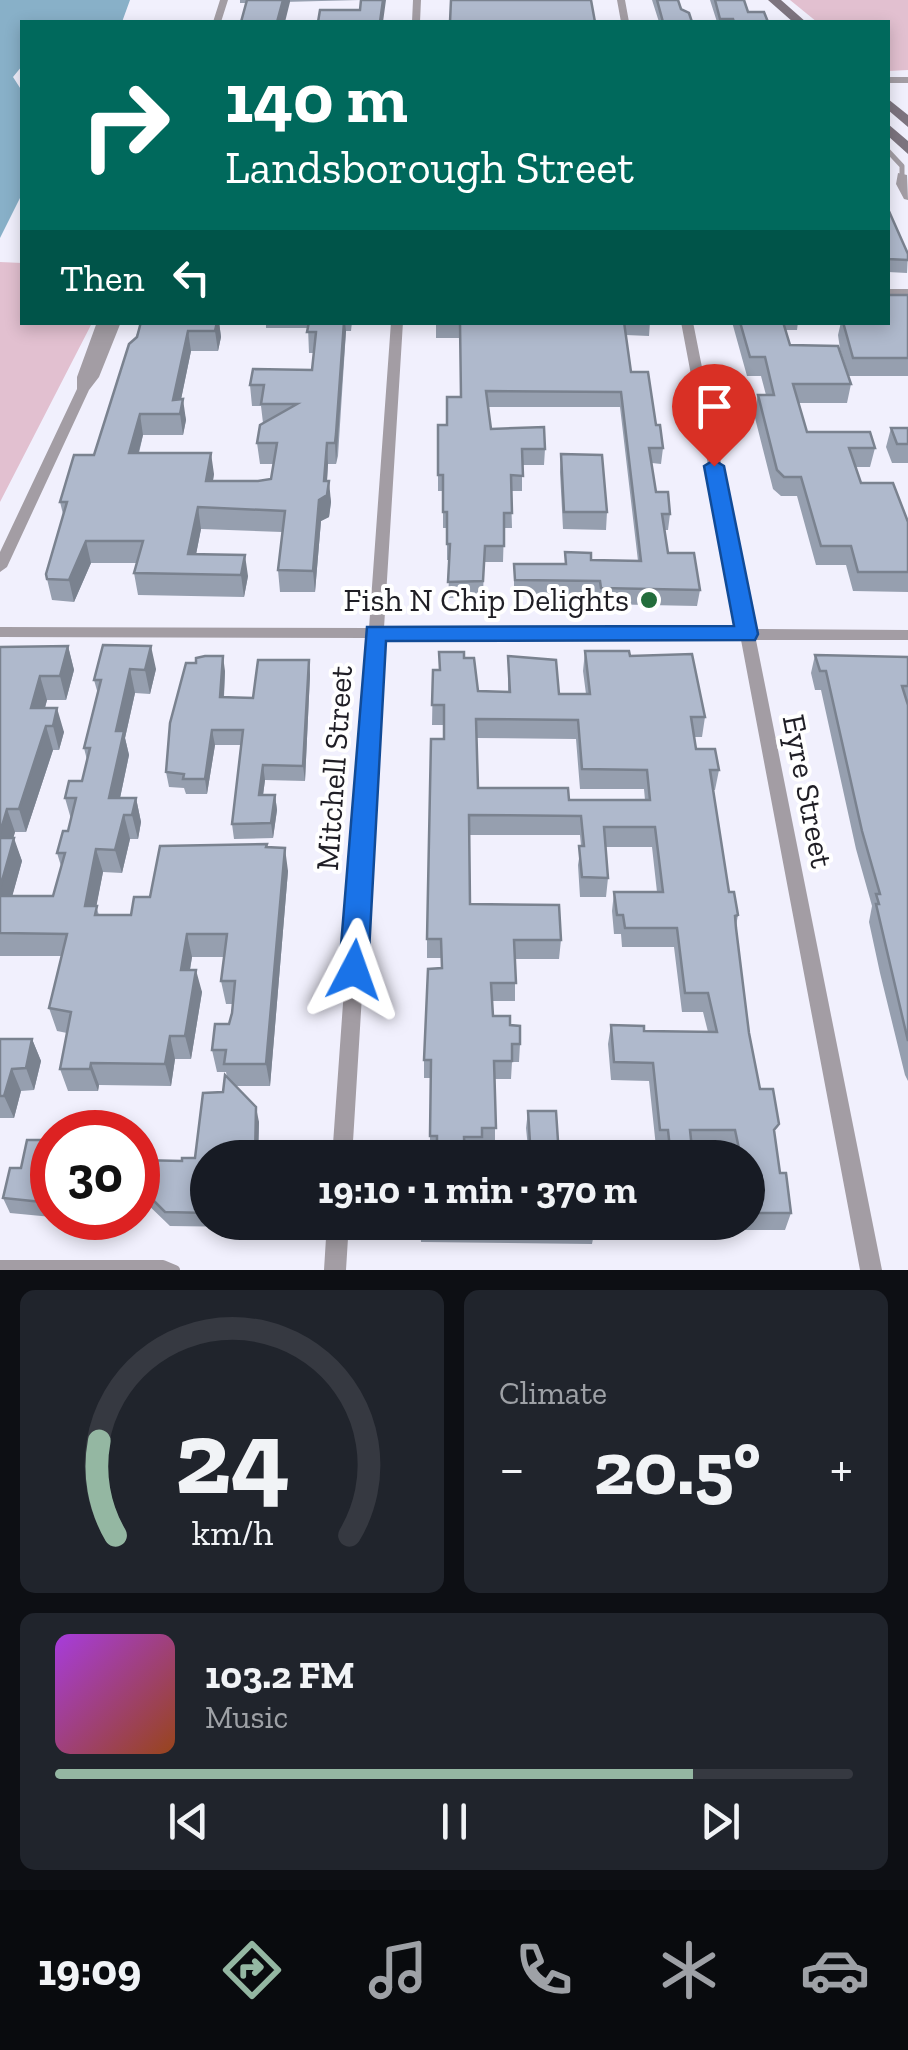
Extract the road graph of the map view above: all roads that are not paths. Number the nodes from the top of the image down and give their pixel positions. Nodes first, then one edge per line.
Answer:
1 (756, 0) edge
2 (774, 0) edge
3 (778, 20) edge
4 (798, 20) edge
5 (890, 105) edge
6 (908, 123) edge
7 (890, 130) edge
8 (908, 150) edge
9 (890, 153) edge
10 (902, 175) joint
11 (908, 197) edge
12 (101, 325) edge
13 (114, 325) edge
14 (397, 325) edge
15 (687, 325) edge
16 (82, 389) junction
17 (0, 567) edge
18 (0, 632) edge
19 (375, 633) junction
20 (747, 634) junction
21 (908, 635) edge
22 (343, 1140) edge
23 (336, 1240) edge
24 (0, 1265) edge
25 (174, 1270) edge
26 (334, 1270) edge
27 (871, 1270) edge

1 - 3 main road
2 - 4 main road
5 - 6 main road
7 - 8 main road
9 - 10 lane
10 - 11 street
12 - 16 street
13 - 16 street
14 - 19 street, Mitchell Street
15 - 20 street, Eyre Street
16 - 17 street
18 - 19 street
19 - 20 street
19 - 22 street, Mitchell Street
20 - 21 street
20 - 27 street, Eyre Street
23 - 26 street
24 - 25 lane

